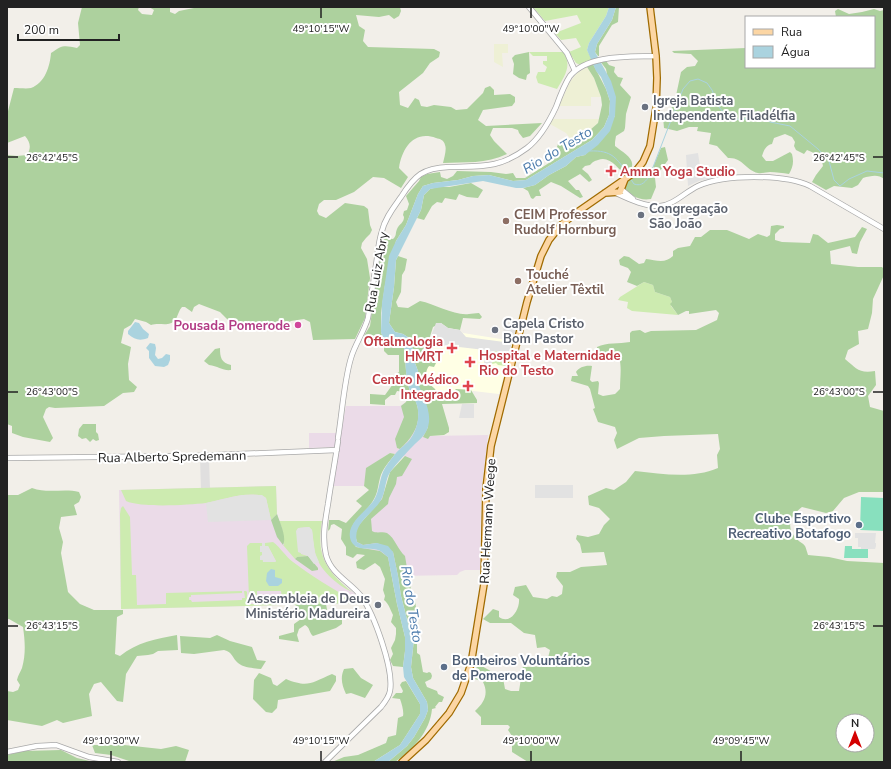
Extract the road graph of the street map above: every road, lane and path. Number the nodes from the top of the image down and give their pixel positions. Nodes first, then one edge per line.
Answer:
1 (529, 7) edge
2 (650, 7) edge
3 (656, 56) junction
4 (575, 71) junction
5 (627, 177) junction
6 (615, 186) junction
7 (621, 188) junction
8 (605, 193) junction
9 (615, 193) junction
10 (638, 202) junction
11 (884, 229) edge
12 (336, 450) junction
13 (7, 458) edge
14 (7, 752) edge
15 (118, 762) edge
16 (325, 762) edge
17 (402, 762) edge

1 - 4 street
2 - 3 main road
3 - 4 street
3 - 5 main road
4 - 12 street, Rua Luiz Abry
5 - 6 main road, Rua Hermann Weege
5 - 7 main road
6 - 7 main road
6 - 8 main road, Rua Hermann Weege
6 - 9 main road
7 - 9 main road
7 - 10 street
8 - 9 main road
8 - 17 main road, Rua Hermann Weege
9 - 10 street
10 - 11 street
12 - 13 street, Rua Alberto Spredemann
12 - 16 street, Rua Luiz Abry
14 - 15 street

